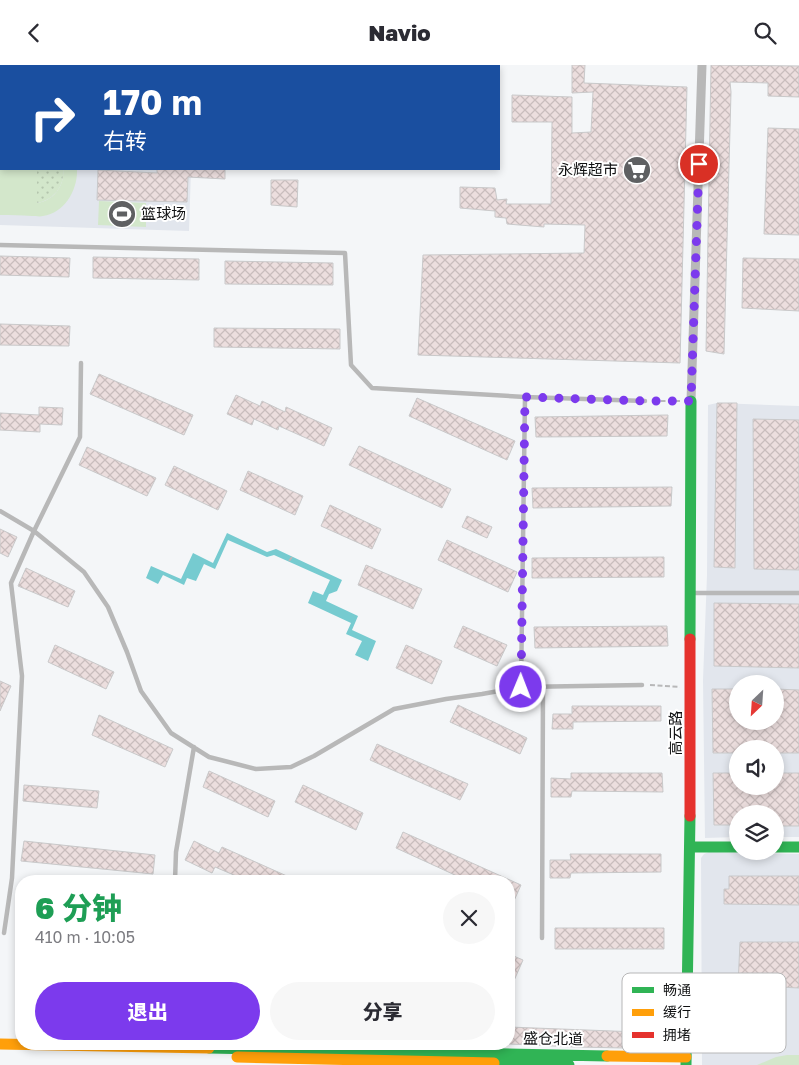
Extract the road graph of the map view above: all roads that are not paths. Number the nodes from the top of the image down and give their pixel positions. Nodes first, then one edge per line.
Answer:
1 (702, 65) edge
2 (0, 245) edge
3 (81, 363) dead end
4 (525, 397) junction
5 (645, 401) road end
6 (691, 401) joint
7 (0, 511) edge
8 (34, 531) junction
9 (691, 593) junction
10 (799, 593) edge
11 (642, 685) road end
12 (521, 687) junction
13 (543, 687) junction
14 (194, 747) junction
15 (690, 847) junction
16 (729, 847) edge
17 (784, 847) edge
18 (799, 847) edge
19 (175, 875) edge
20 (4, 933) dead end
21 (542, 938) dead end
22 (688, 973) edge
23 (0, 1044) edge
24 (15, 1044) edge
25 (242, 1050) edge
26 (0, 1051) edge
27 (686, 1061) edge
28 (569, 1065) edge

1 - 6 street
2 - 4 lane
3 - 8 lane
4 - 5 lane
4 - 12 lane
6 - 9 street, 高云路
7 - 8 lane
8 - 14 lane
8 - 20 lane
9 - 10 lane
9 - 15 street, 高云路
11 - 13 lane
12 - 13 lane
12 - 14 lane
13 - 21 lane
14 - 19 lane
15 - 16 street
15 - 22 street, 高云路
17 - 18 street
23 - 24 street, 盛仓北道
25 - 27 street, 盛仓北道
26 - 28 street, 盛仓北道

